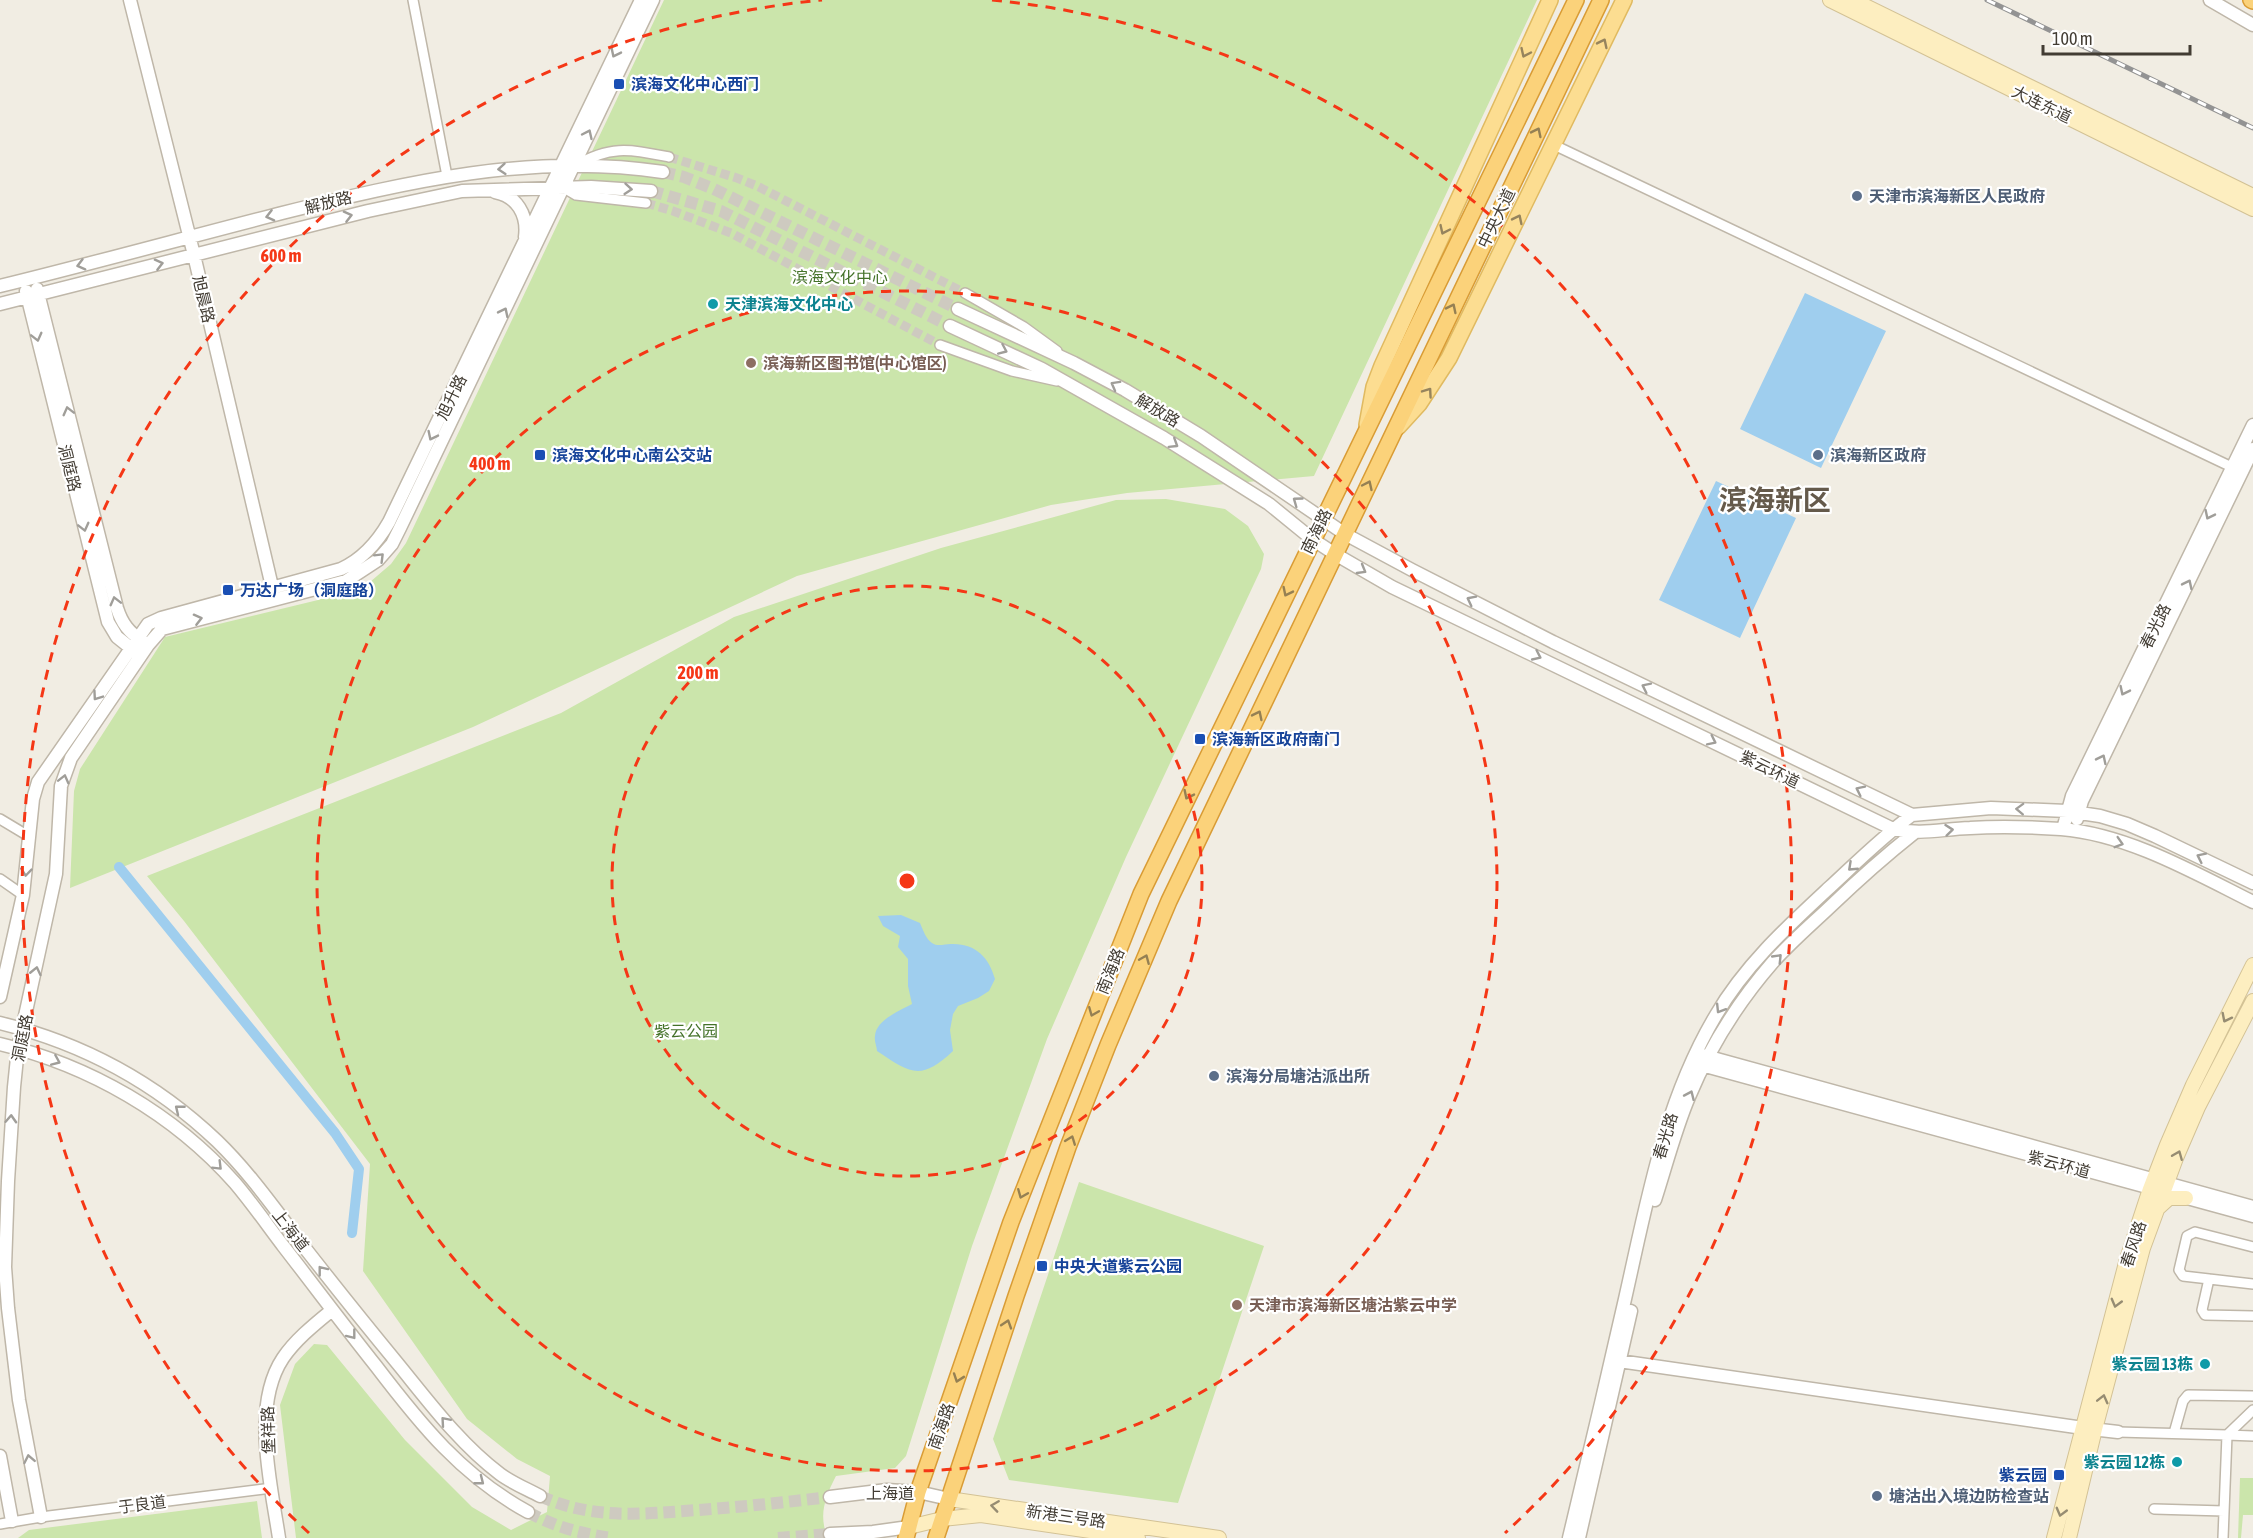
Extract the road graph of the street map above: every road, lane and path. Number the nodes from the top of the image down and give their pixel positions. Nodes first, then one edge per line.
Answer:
1 (130, 0) edge
2 (413, 0) edge
3 (641, 0) edge
4 (653, 0) edge
5 (1550, 0) edge
6 (1576, 0) edge
7 (1601, 0) edge
8 (1624, 0) edge
9 (1830, 0) edge
10 (1853, 0) edge
11 (2210, 0) edge
12 (2253, 25) edge
13 (1554, 145) junction
14 (669, 157) tunnel mouth
15 (560, 166) junction
16 (574, 166) junction
17 (663, 172) tunnel mouth
18 (447, 176) junction
19 (551, 187) junction
20 (564, 188) junction
21 (482, 190) junction
22 (651, 191) tunnel mouth
23 (2253, 196) edge
24 (646, 204) tunnel mouth
25 (2253, 209) edge
26 (189, 237) junction
27 (524, 244) junction
28 (194, 255) junction
29 (29, 279) junction
30 (0, 286) edge
31 (965, 293) tunnel mouth
32 (33, 296) junction
33 (0, 304) edge
34 (958, 309) tunnel mouth
35 (950, 326) tunnel mouth
36 (940, 345) tunnel mouth
37 (1074, 363) junction
38 (1067, 383) junction
39 (1367, 425) junction
40 (2253, 425) edge
41 (1390, 436) junction
42 (2253, 449) edge
43 (2237, 469) junction
44 (1322, 519) junction
45 (1345, 534) junction
46 (1312, 539) junction
47 (1335, 554) junction
48 (274, 594) junction
49 (134, 643) junction
50 (145, 651) junction
51 (2073, 812) junction
52 (1912, 815) junction
53 (0, 819) edge
54 (1893, 829) junction
55 (2068, 830) junction
56 (1914, 833) junction
57 (30, 837) junction
58 (0, 879) edge
59 (2253, 883) edge
60 (23, 895) junction
61 (2253, 902) edge
62 (2253, 965) edge
63 (0, 997) edge
64 (2253, 1001) edge
65 (0, 1023) edge
66 (23, 1029) junction
67 (0, 1044) edge
68 (18, 1048) junction
69 (1694, 1057) junction
70 (1707, 1062) junction
71 (2160, 1187) junction
72 (2188, 1194) junction
73 (2253, 1206) edge
74 (2151, 1208) junction
75 (2253, 1216) edge
76 (2253, 1247) edge
77 (2209, 1279) junction
78 (2253, 1284) edge
79 (332, 1310) junction
80 (2253, 1316) edge
81 (1615, 1360) junction
82 (2253, 1396) edge
83 (2253, 1410) edge
84 (2089, 1429) junction
85 (2118, 1431) joint
86 (2174, 1433) junction
87 (2227, 1436) junction
88 (2253, 1436) edge
89 (0, 1456) edge
90 (272, 1488) junction
91 (918, 1492) junction
92 (540, 1496) tunnel mouth
93 (830, 1497) tunnel mouth
94 (949, 1499) junction
95 (2154, 1509) dead end
96 (2224, 1511) junction
97 (528, 1512) tunnel mouth
98 (41, 1516) junction
99 (942, 1520) junction
100 (6, 1523) edge
101 (908, 1532) edge
102 (830, 1534) dead end
103 (279, 1538) edge
104 (936, 1538) edge
105 (1138, 1538) edge
106 (1219, 1538) edge
107 (1569, 1538) edge
108 (1579, 1538) edge
109 (2054, 1538) edge
110 (2069, 1538) edge
111 (2223, 1538) edge

1 - 26 street, 旭晨路
2 - 18 street
3 -> 15 street, 旭升路
16 -> 4 street, 旭升路
5 -> 39 main road
6 - 39 highway, 中央大道
41 -> 7 highway, 中央大道
13 -> 8 main road
9 - 25 main road, 大连东道
10 - 23 main road, 大连东道
11 - 12 street
41 -> 13 main road
13 - 43 street
14 - 16 street
15 - 16 street, 解放路
15 -> 18 street, 解放路
15 - 19 street, 旭升路
16 - 17 street, 解放路
16 - 20 street, 旭升路
18 -> 26 street, 解放路
19 - 20 street, 解放路
19 - 21 street, 解放路
19 - 27 street, 旭升路
20 -> 22 street, 解放路
20 - 24 street
48 -> 20 street, 旭升路
21 - 27 street
28 -> 21 street, 解放路
26 - 28 street, 旭晨路
26 -> 29 street, 解放路
27 -> 48 street, 旭升路
32 -> 28 street, 解放路
28 - 48 street, 旭晨路
29 - 30 street, 解放路
29 - 32 street, 洞庭路
31 - 37 street
32 - 33 street, 解放路
32 - 49 street, 洞庭路
34 - 37 street, 解放路
35 -> 38 street, 解放路
36 - 38 street
44 -> 37 street, 解放路
38 -> 46 street, 解放路
39 - 44 highway, 南海路
40 - 43 street, 春光路
45 -> 41 highway, 南海路
42 - 43 street, 春光路
43 - 51 street, 春光路
44 - 45 street, 解放路
44 - 46 highway, 南海路
45 - 47 highway, 南海路
52 -> 45 street, 紫云环道
46 - 47 street, 紫云环道
46 -> 91 highway, 南海路
47 -> 54 street, 紫云环道
94 -> 47 highway, 南海路
48 - 49 street, 旭升路
50 -> 48 street, 旭升路
49 - 50 street, 洞庭路
49 -> 57 street, 洞庭路
66 -> 50 street, 洞庭路
51 -> 52 street
51 - 55 street, 春光路
59 -> 51 street
52 - 54 street, 春光路
53 - 57 street
54 - 56 street, 紫云环道
54 -> 69 street, 春光路
56 -> 55 street, 紫云环道
55 -> 61 street, 紫云环道
70 -> 56 street, 春光路
57 -> 60 street, 洞庭路
58 - 60 street
60 - 63 street, 洞庭路
62 -> 71 main road, 春风路
71 -> 64 main road, 春风路
65 - 66 street, 上海道
66 - 68 street, 洞庭路
92 -> 66 street, 上海道
67 - 68 street, 上海道
68 -> 79 street, 上海道
98 -> 68 street, 洞庭路
69 - 70 street, 紫云环道
69 - 81 street, 春光路
70 - 71 street, 紫云环道
81 -> 70 street, 春光路
71 - 72 street, 紫云环道
71 - 74 main road, 春风路
72 - 73 street, 紫云环道
72 - 74 main road
72 - 75 street, 紫云环道
74 - 84 main road, 春风路
76 - 77 street
77 - 78 street
77 - 80 street
79 - 90 street, 堡祥路
79 -> 97 street, 上海道
81 - 84 street
81 - 107 street, 春光路
81 - 108 street, 春光路
82 - 86 street
83 - 87 street
84 - 85 street
84 -> 109 main road, 春风路
84 - 110 main road, 春风路
85 - 86 street
86 - 87 street
87 - 88 street
87 - 96 street
89 - 100 street
90 - 98 street, 于良道
90 - 103 street, 堡祥路
91 - 93 street, 上海道
91 - 94 street, 上海道
91 - 101 highway, 南海路
94 - 99 highway, 南海路
106 -> 94 main road, 新港三号路
95 - 96 street
96 - 111 street
98 - 100 street, 于良道
99 - 101 main road, 新港三号路
99 - 104 highway, 南海路
99 - 105 main road, 新港三号路
101 - 102 street, 上海道

